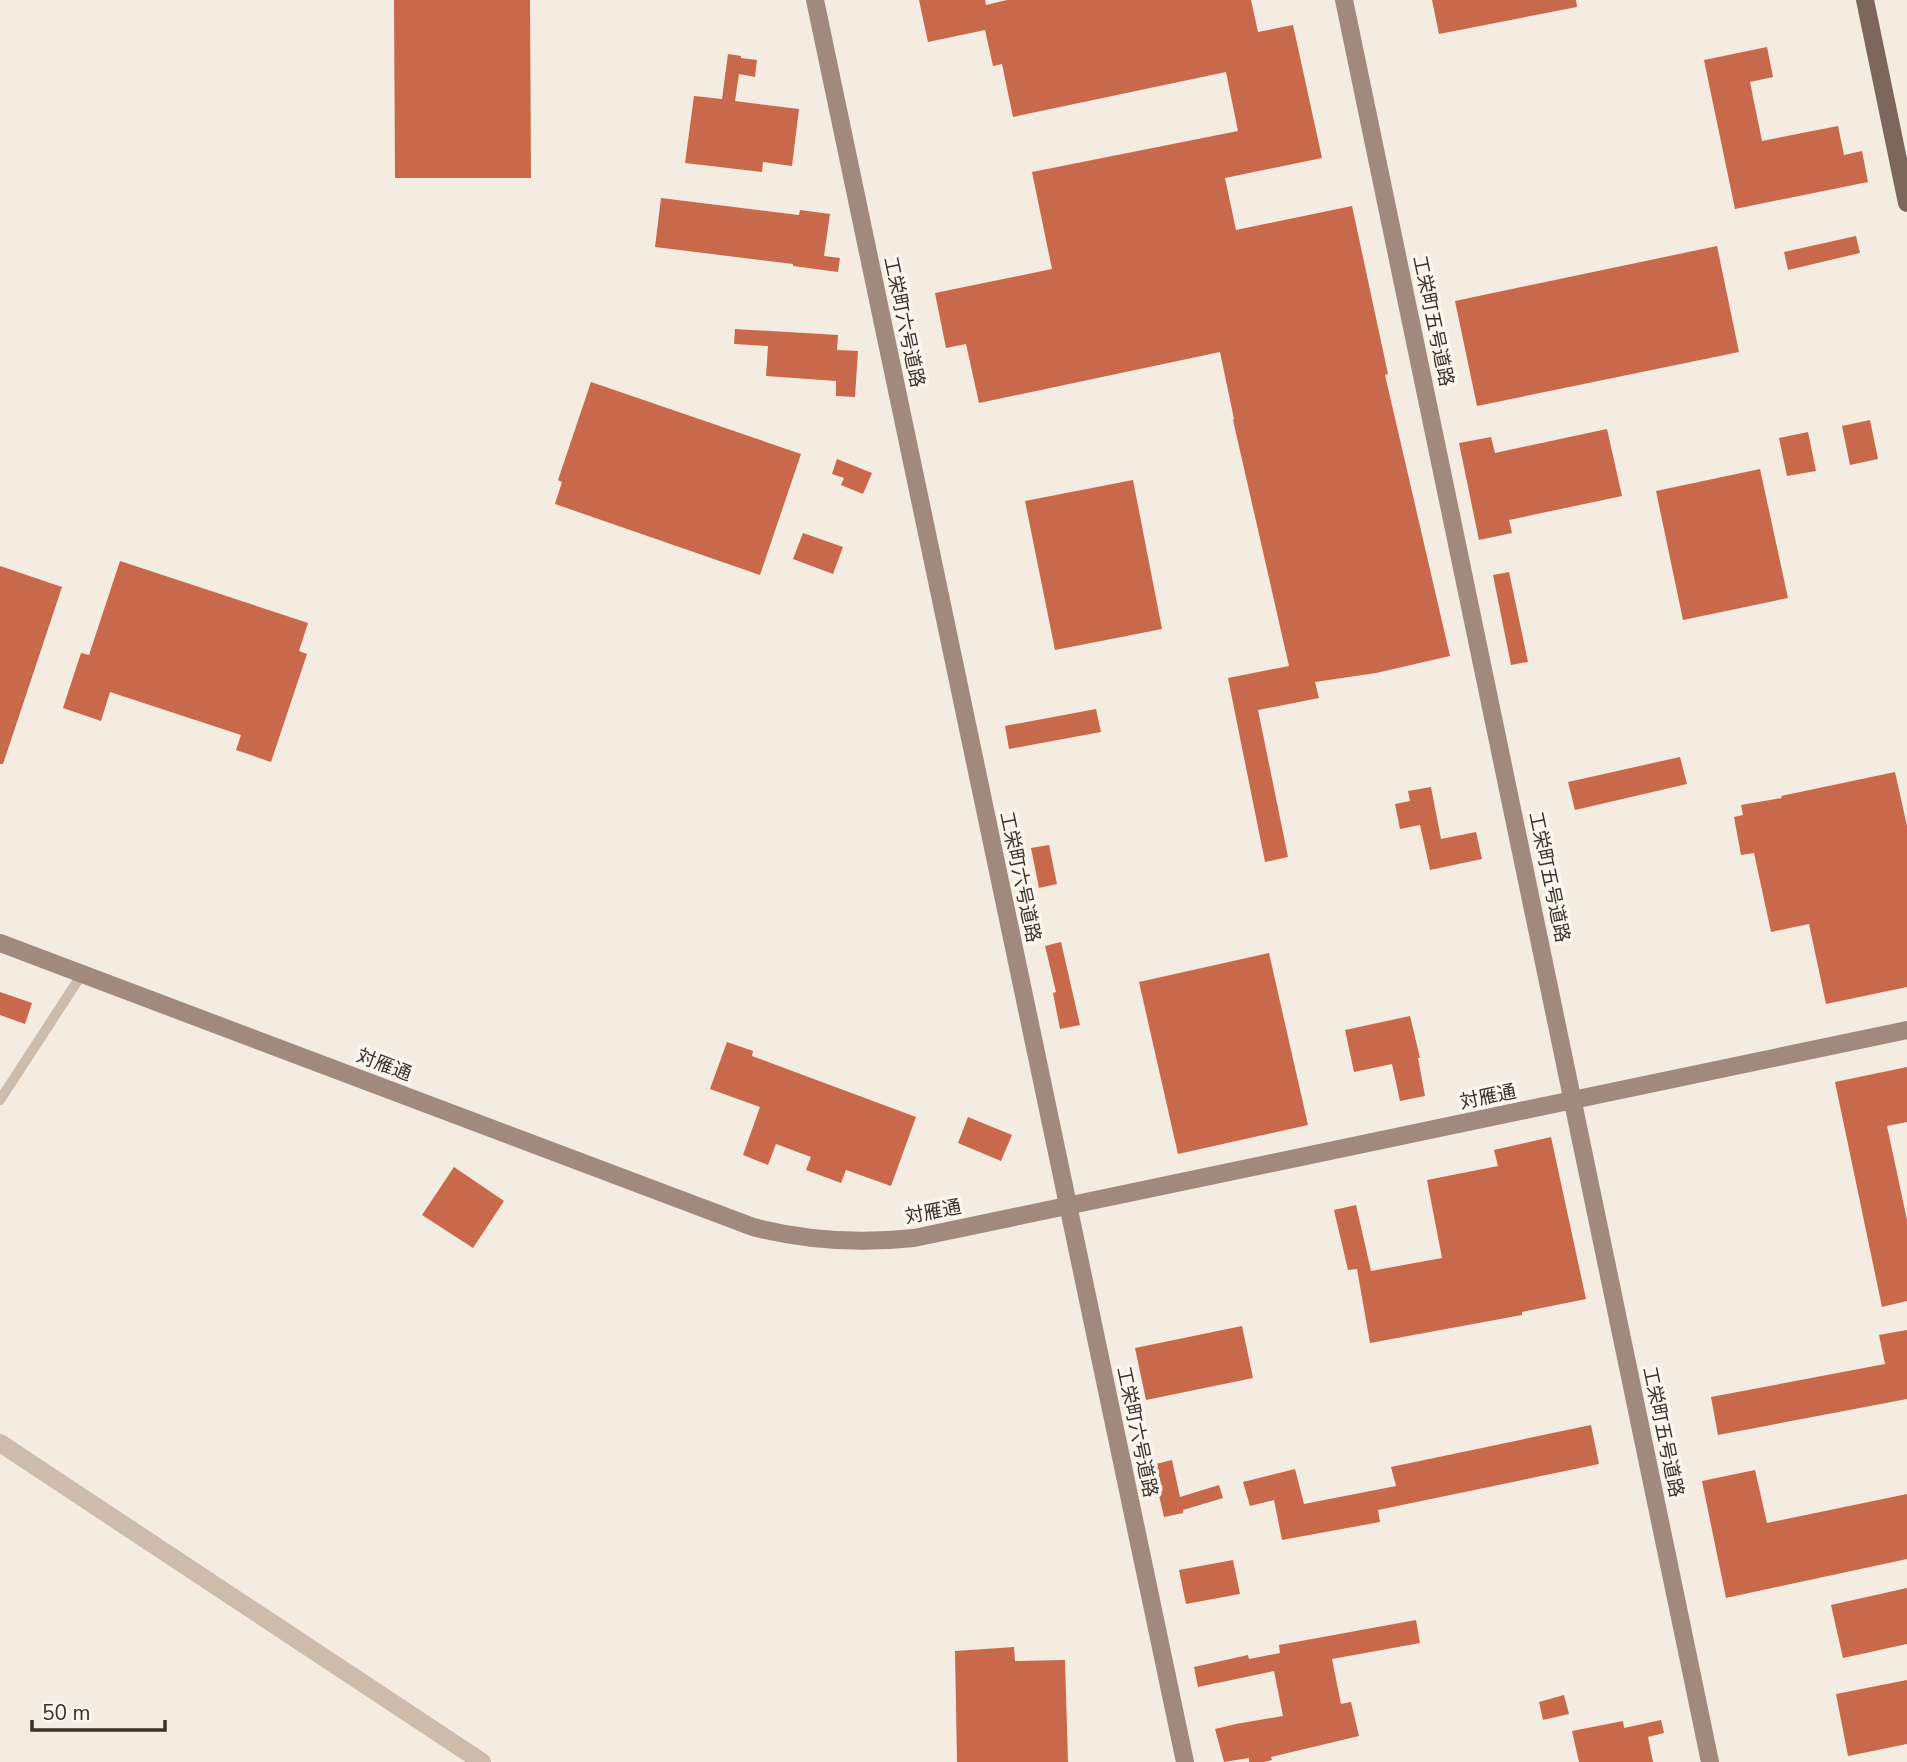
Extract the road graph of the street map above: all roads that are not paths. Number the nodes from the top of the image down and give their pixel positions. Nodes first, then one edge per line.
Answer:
1 (816, 0) edge
2 (1344, 0) edge
3 (1864, 0) edge
4 (1907, 203) edge
5 (0, 943) edge
6 (82, 974) junction
7 (1907, 1030) edge
8 (0, 1100) edge
9 (1574, 1100) junction
10 (1068, 1206) junction
11 (0, 1443) edge
12 (482, 1762) edge
13 (1185, 1762) edge
14 (1710, 1762) edge

1 - 10 street, 工栄町六号道路
2 - 9 street, 工栄町五号道路
3 - 4 main road
5 - 6 street, 対雁通
6 - 8 lane
6 - 10 street, 対雁通
7 - 9 street, 対雁通
9 - 10 street, 対雁通
9 - 14 street, 工栄町五号道路
10 - 13 street, 工栄町六号道路
11 - 12 street

